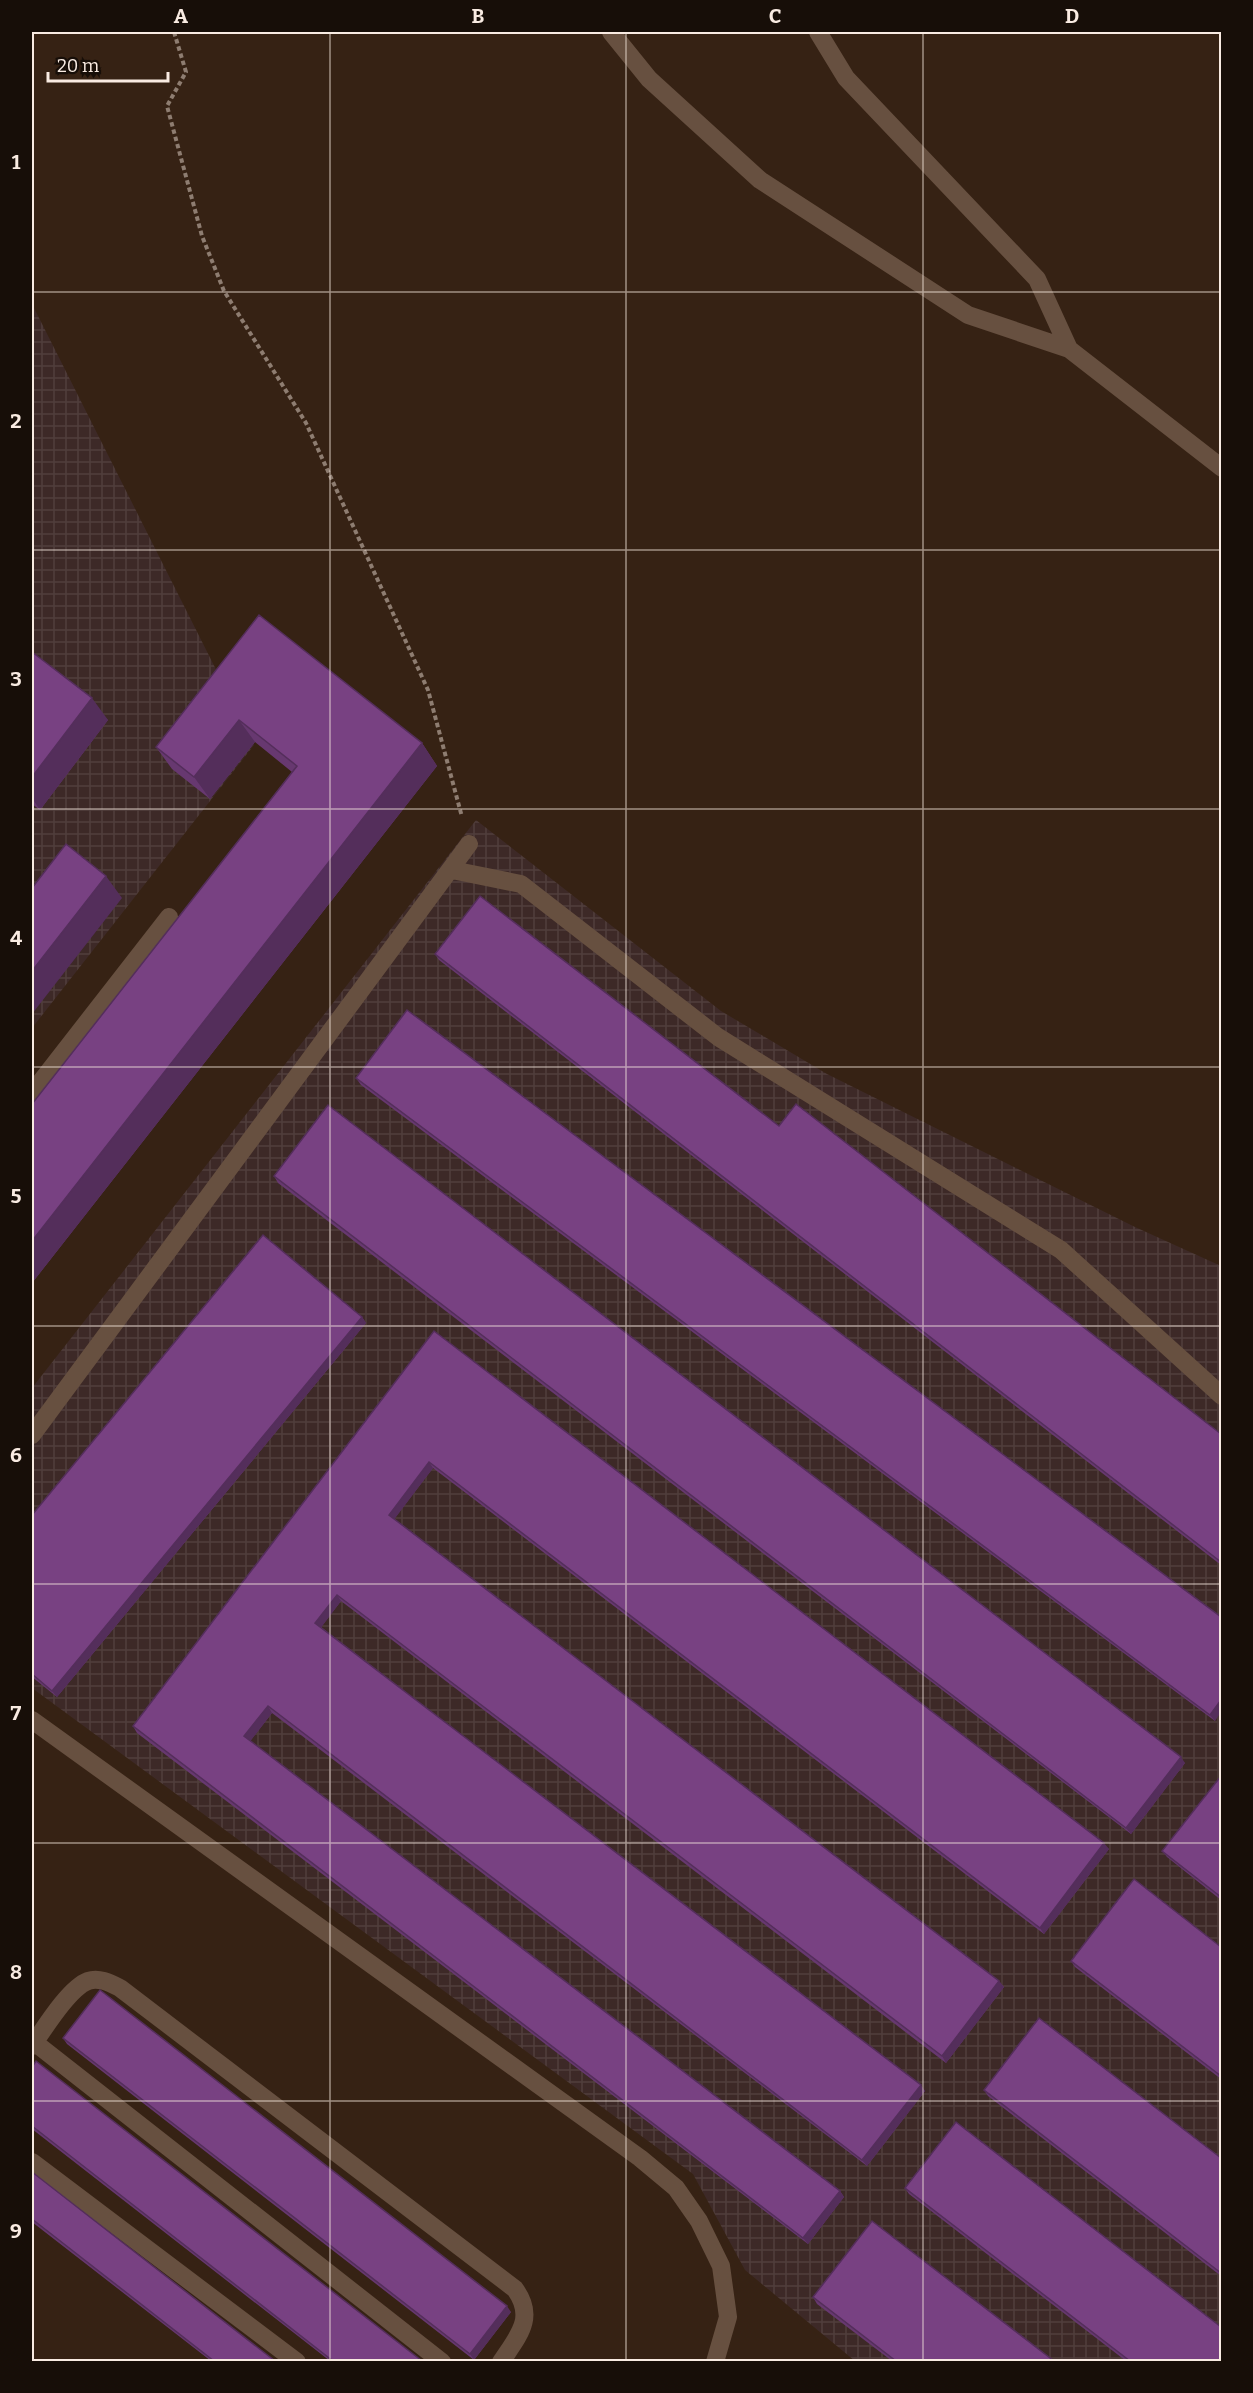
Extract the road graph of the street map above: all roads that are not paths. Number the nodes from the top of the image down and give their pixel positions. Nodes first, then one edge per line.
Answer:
1 (611, 32) edge
2 (818, 32) edge
3 (1069, 349) junction
4 (1221, 468) edge
5 (469, 844) road end
6 (452, 870) junction
7 (169, 917) dead end
8 (32, 1093) edge
9 (1221, 1396) edge
10 (32, 1435) edge
11 (32, 1720) edge
12 (33, 2044) edge
13 (32, 2162) edge
14 (297, 2361) edge
15 (442, 2361) edge
16 (501, 2361) edge
17 (716, 2361) edge

1 - 3 lane
2 - 3 lane
3 - 4 lane
5 - 6 lane
6 - 9 lane
6 - 10 lane
7 - 8 lane
11 - 17 lane
12 - 15 lane
12 - 16 lane
13 - 14 lane

